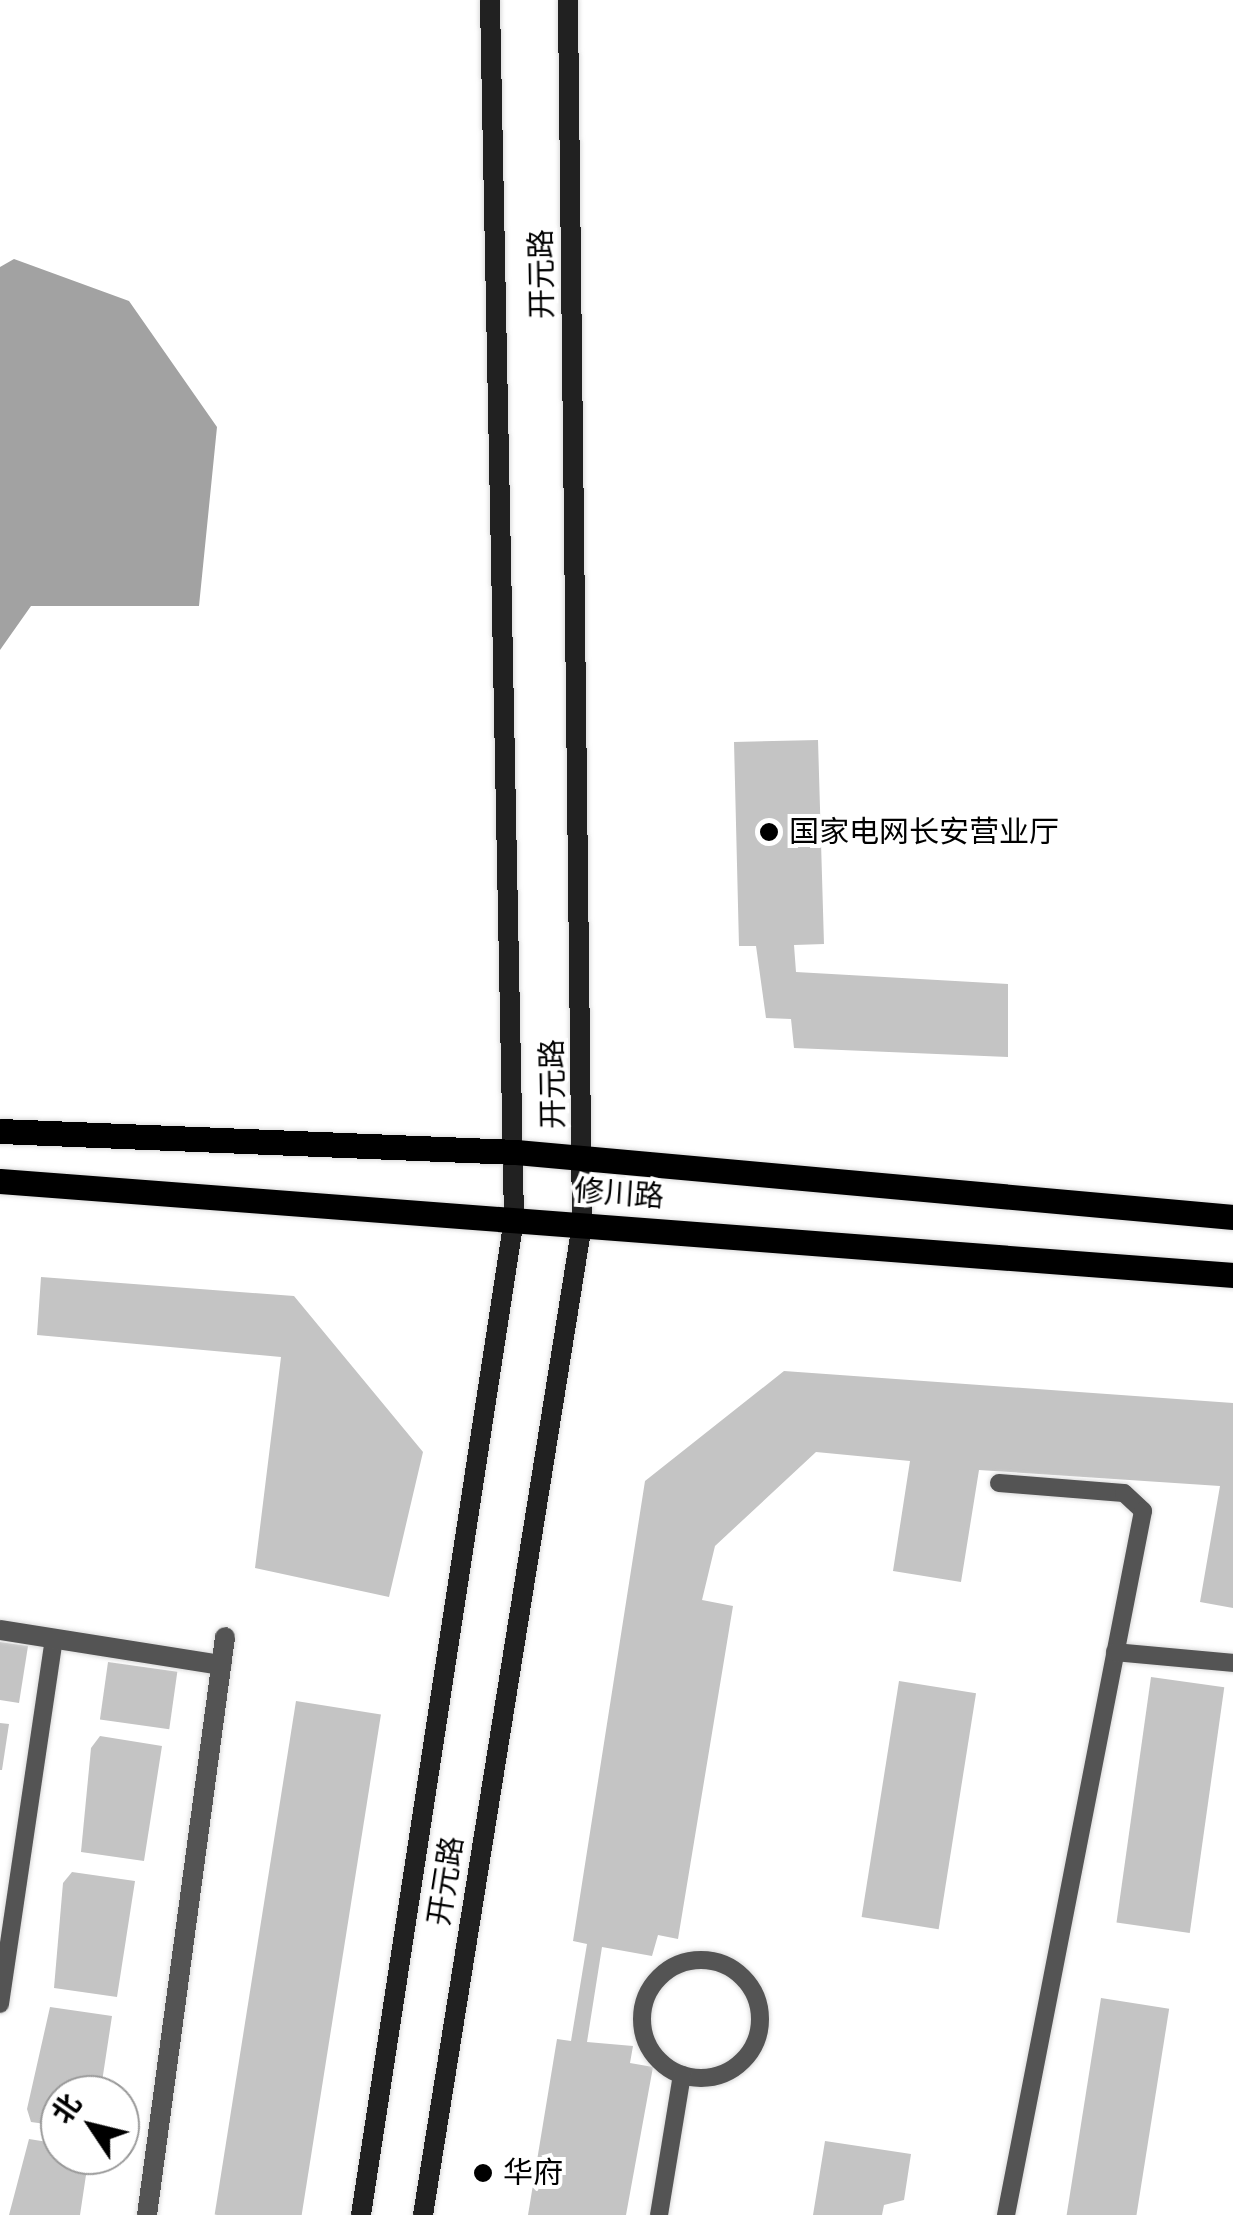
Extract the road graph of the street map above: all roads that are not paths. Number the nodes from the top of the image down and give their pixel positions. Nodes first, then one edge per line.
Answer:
1 (490, 0) edge
2 (568, 0) edge
3 (0, 1132) edge
4 (516, 1152) junction
5 (584, 1158) junction
6 (0, 1181) edge
7 (1233, 1217) edge
8 (514, 1219) junction
9 (582, 1224) junction
10 (1233, 1276) edge
11 (998, 1483) dead end
12 (0, 1630) edge
13 (225, 1637) dead end
14 (54, 1639) junction
15 (1115, 1652) junction
16 (1233, 1663) edge
17 (221, 1665) junction
18 (0, 2004) edge
19 (682, 2075) junction
20 (147, 2215) edge
21 (361, 2215) edge
22 (423, 2215) edge
23 (659, 2215) edge
24 (1006, 2215) edge

1 - 4 main road, 开元路
2 - 5 main road, 开元路
3 - 4 main road, 修川路
4 - 5 main road, 修川路
4 - 8 main road, 开元路
5 - 7 main road, 修川路
5 - 9 main road, 开元路
6 - 8 main road, 修川路
8 - 9 main road, 修川路
8 - 21 main road, 开元路
9 - 10 main road, 修川路
9 - 22 main road, 开元路
11 - 15 lane
12 - 14 street
13 - 17 street
14 - 17 street
14 - 18 lane
15 - 16 lane
15 - 24 lane
17 - 20 street
19 - 19 lane
19 - 23 lane

